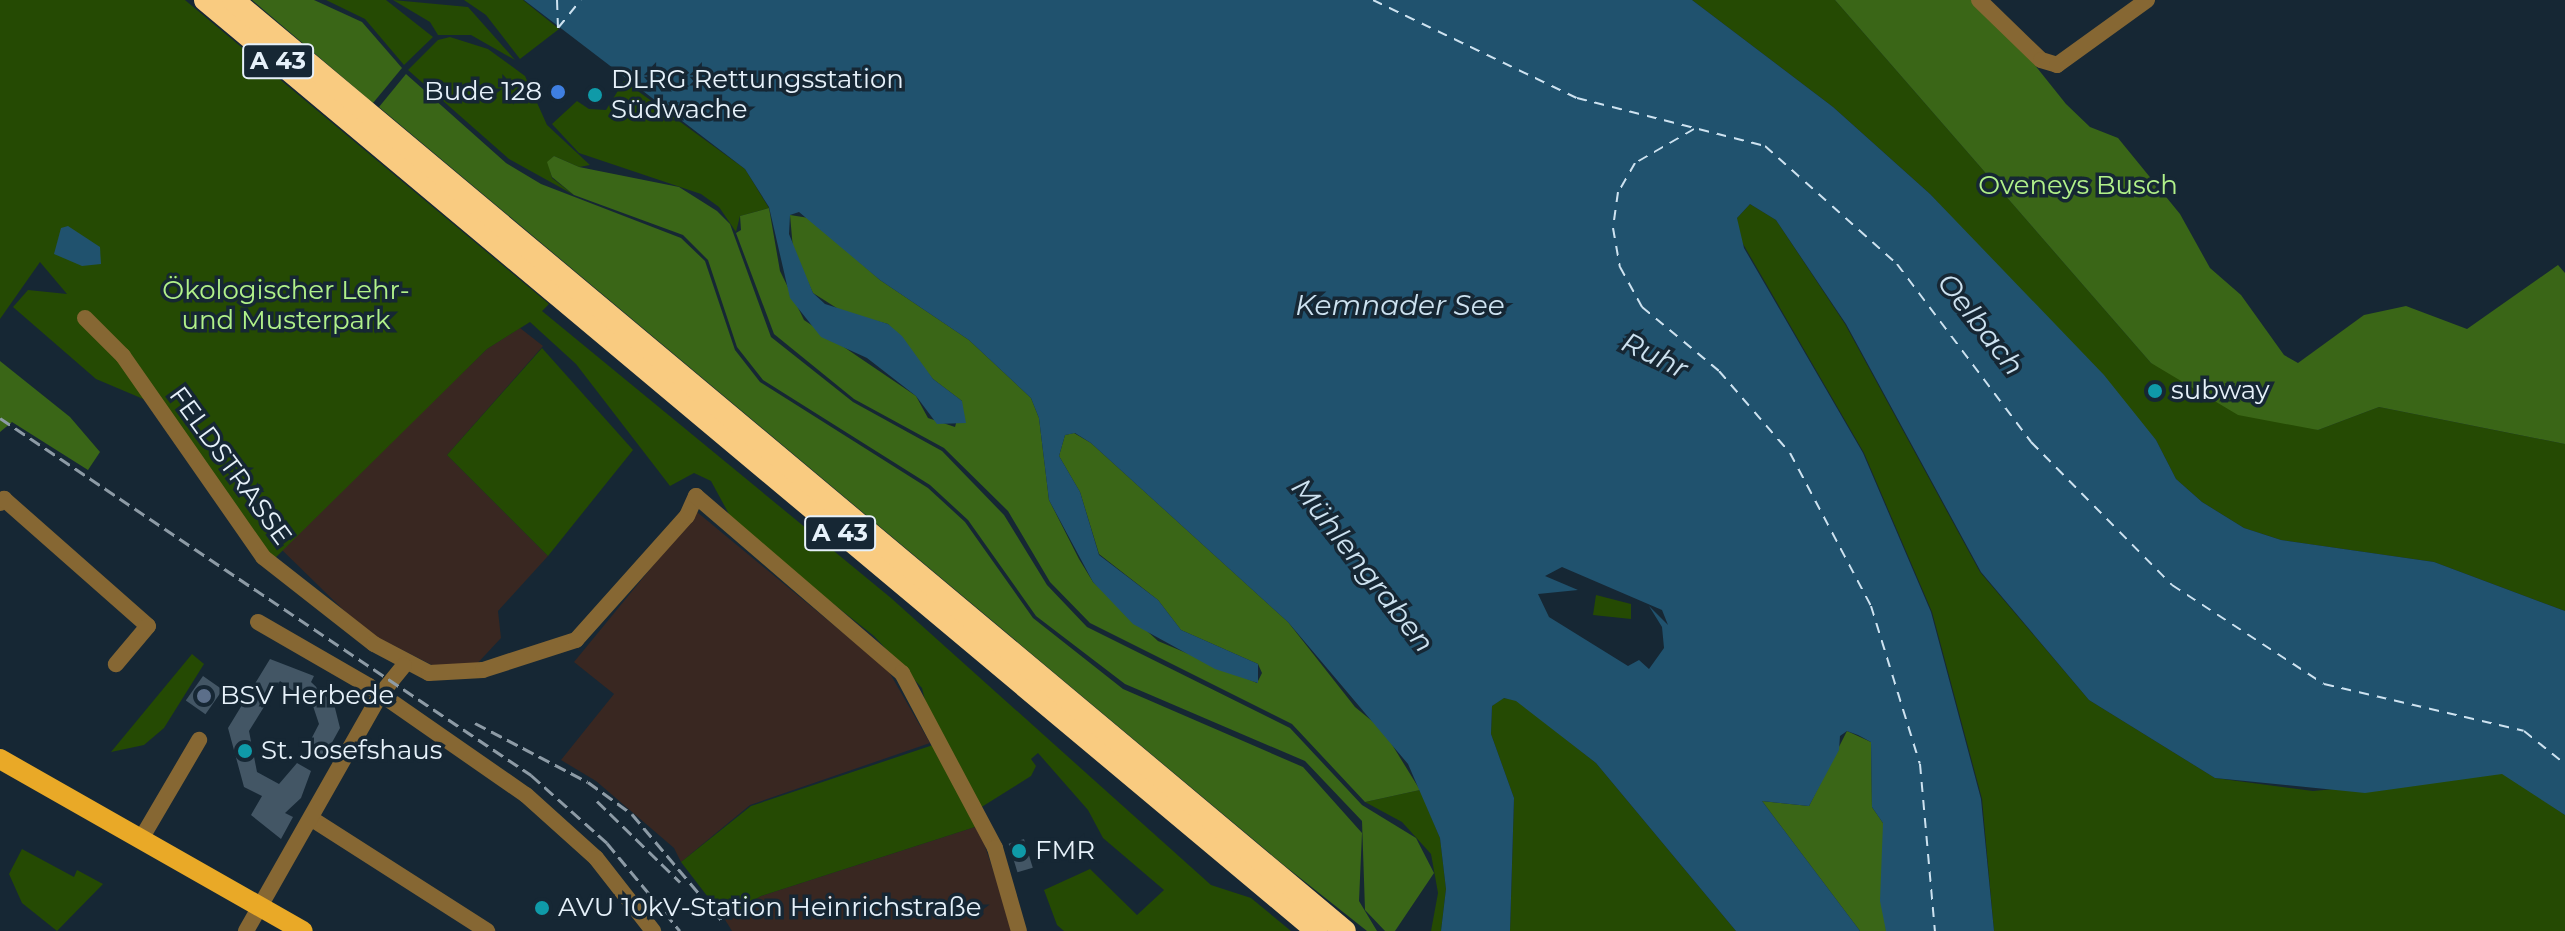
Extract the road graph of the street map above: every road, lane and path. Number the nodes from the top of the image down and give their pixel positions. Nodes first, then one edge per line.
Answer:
1 (205, 0) edge
2 (233, 0) edge
3 (1979, 0) edge
4 (2147, 0) edge
5 (85, 318) dead end
6 (0, 503) edge
7 (258, 622) dead end
8 (116, 664) dead end
9 (404, 665) junction
10 (380, 695) junction
11 (199, 740) dead end
12 (0, 759) edge
13 (312, 819) junction
14 (141, 839) junction
15 (264, 907) junction
16 (1322, 923) edge
17 (246, 931) edge
18 (303, 931) edge
19 (487, 931) edge
20 (653, 931) edge
21 (1019, 931) edge
22 (1345, 931) edge

1 - 16 highway, A 43
2 - 16 highway, A 43
3 - 4 street
5 - 9 street, FELDSTRASSE
6 - 8 street
7 - 10 street
9 - 10 street
9 - 21 street, FELDSTRASSE
10 - 13 street
10 - 20 street
11 - 14 street
12 - 14 main road
13 - 15 street
13 - 19 street
14 - 15 main road
15 - 17 street
15 - 18 main road
16 - 22 highway, A 43

